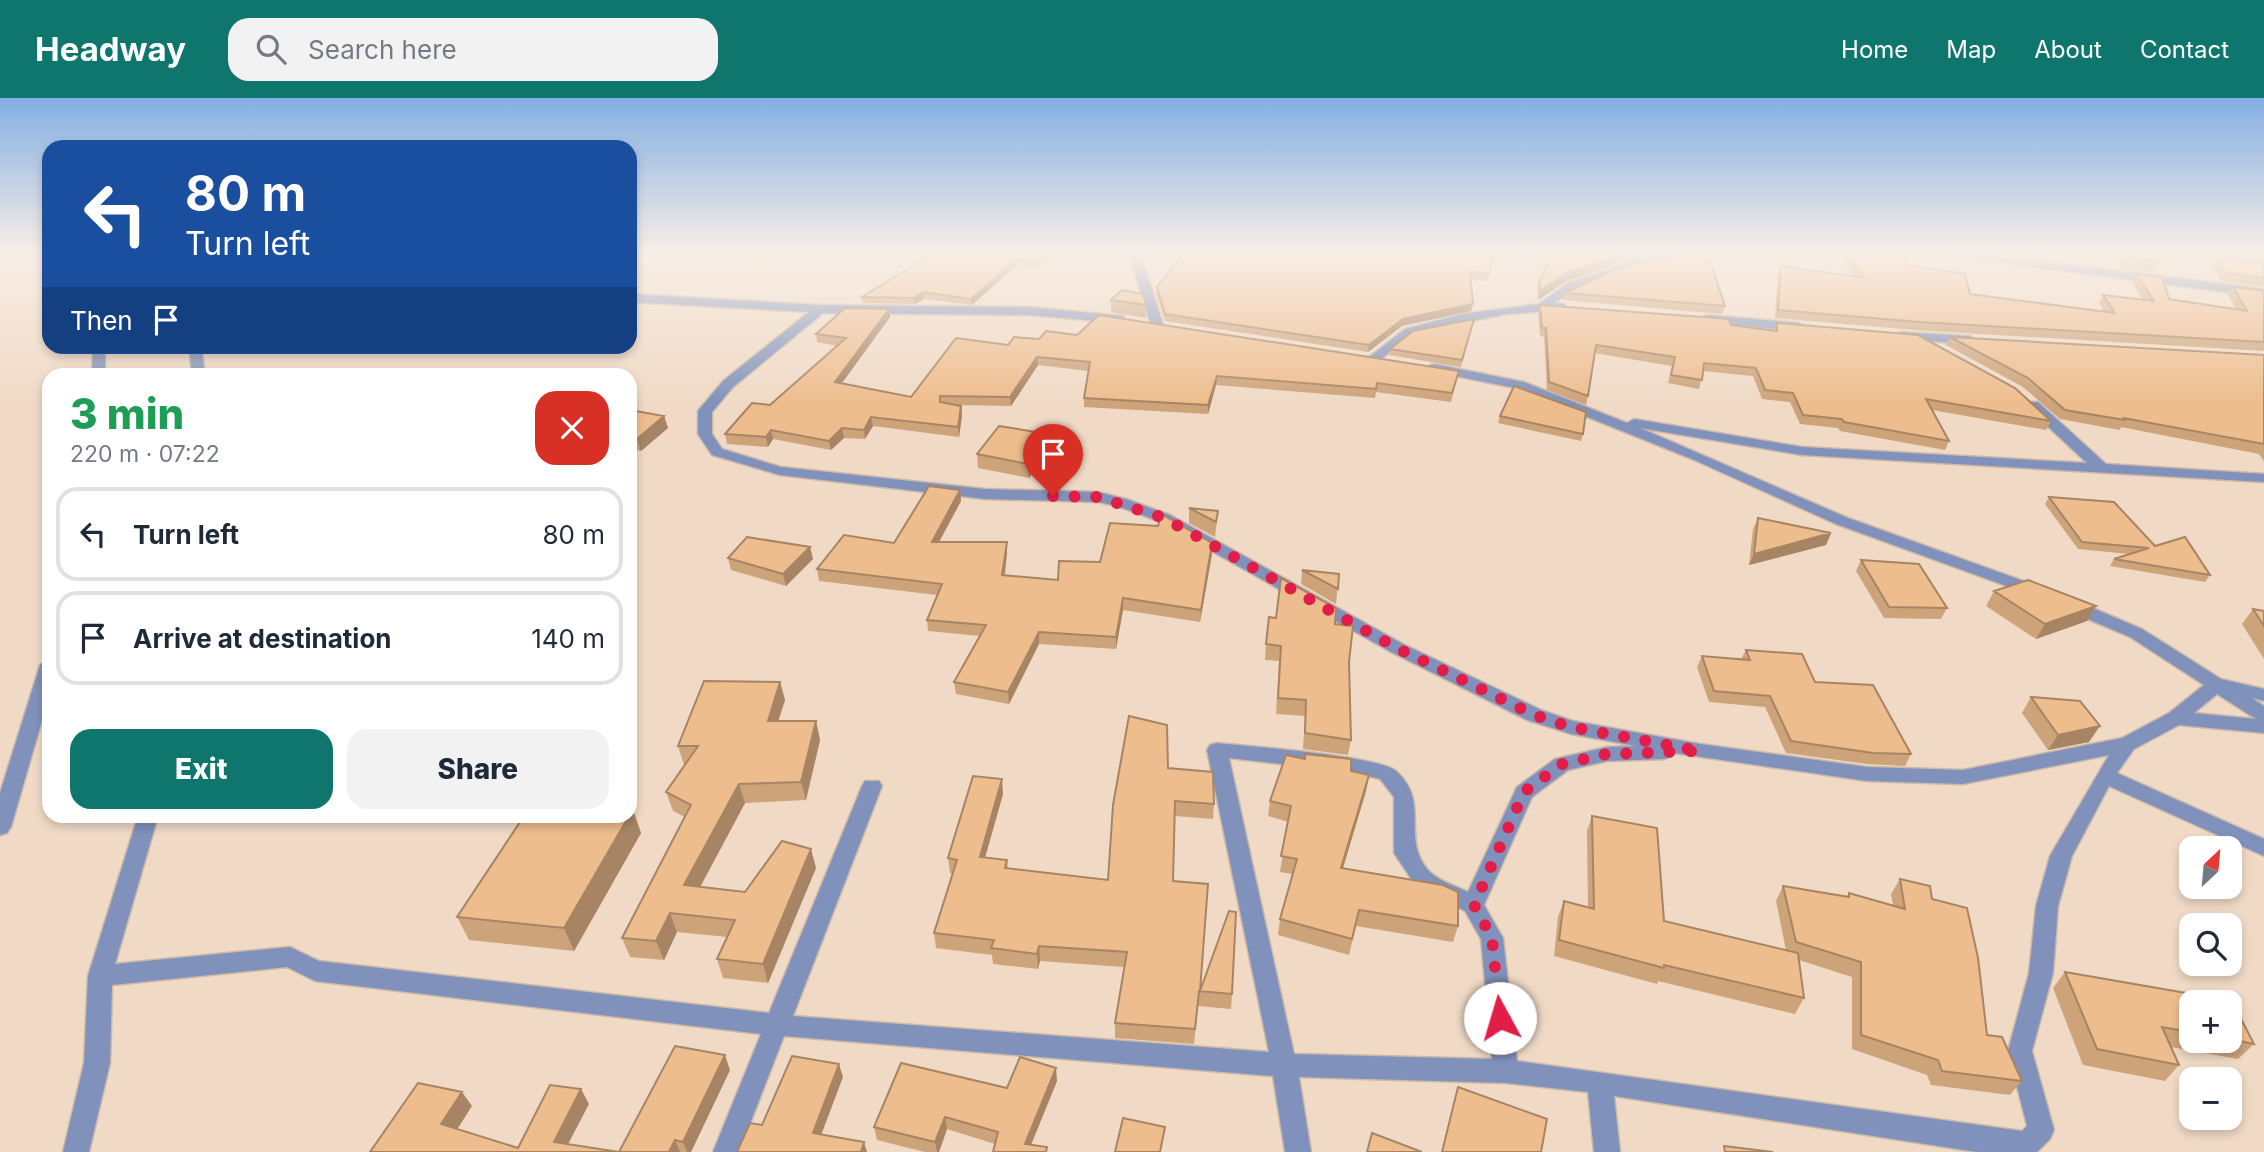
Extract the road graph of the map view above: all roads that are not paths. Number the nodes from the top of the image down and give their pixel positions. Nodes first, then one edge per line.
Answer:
1 (737, 304) edge
2 (1146, 304) edge
3 (1544, 305) joint
4 (1571, 308) edge
5 (820, 309) junction
6 (1693, 318) edge
7 (1818, 329) edge
8 (1887, 335) edge
9 (1915, 337) junction
10 (1983, 341) edge
11 (1948, 355) edge
12 (1396, 362) edge
13 (1418, 365) edge
14 (2017, 392) edge
15 (1607, 419) junction
16 (2100, 467) junction
17 (2264, 478) edge
18 (2217, 684) junction
19 (42, 688) edge
20 (2264, 695) edge
21 (2264, 715) edge
22 (2176, 718) junction
23 (2264, 726) edge
24 (2127, 744) junction
25 (1700, 751) junction
26 (2105, 776) junction
27 (872, 786) dead end
28 (146, 823) edge
29 (0, 827) edge
30 (2264, 848) edge
31 (1474, 905) junction
32 (100, 976) junction
33 (776, 1025) junction
34 (1284, 1065) junction
35 (1506, 1071) junction
36 (1600, 1082) junction
37 (76, 1152) edge
38 (726, 1152) edge
39 (1298, 1152) edge
40 (1607, 1152) edge

1 - 5 street
2 - 5 street
3 - 4 street
3 - 12 street
5 - 25 street
6 - 7 street
8 - 9 street
9 - 10 street
9 - 11 street
13 - 15 street
14 - 16 street
15 - 16 street
15 - 18 street
16 - 17 street
18 - 20 street
18 - 21 street
18 - 22 street
19 - 29 street
22 - 23 street
22 - 24 street
24 - 25 street
24 - 26 street
25 - 31 street
26 - 30 street
26 - 36 street
27 - 33 street
28 - 32 street
31 - 34 street
31 - 35 street
32 - 33 street
32 - 37 street
33 - 34 street
33 - 38 street
34 - 35 street
34 - 39 street
35 - 36 street
36 - 40 street

